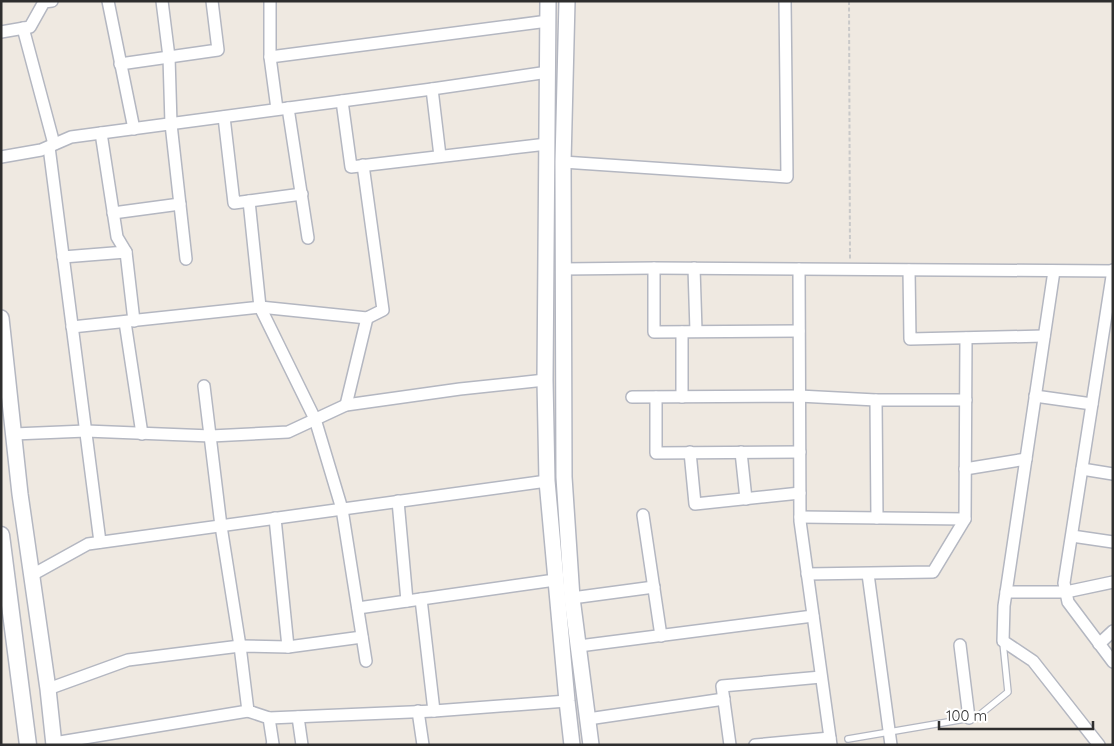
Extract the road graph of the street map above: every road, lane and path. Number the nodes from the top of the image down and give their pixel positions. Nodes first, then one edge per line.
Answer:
1 (108, 1) edge
2 (162, 1) edge
3 (212, 1) edge
4 (270, 1) edge
5 (548, 1) edge
6 (567, 1) edge
7 (785, 1) edge
8 (848, 1) edge
9 (47, 2) edge
10 (548, 21) junction
11 (23, 28) junction
12 (1, 32) edge
13 (270, 57) junction
14 (169, 58) junction
15 (120, 64) junction
16 (548, 72) junction
17 (432, 89) junction
18 (342, 101) junction
19 (283, 109) junction
20 (224, 117) junction
21 (171, 124) junction
22 (134, 129) junction
23 (101, 133) junction
24 (547, 144) junction
25 (51, 146) junction
26 (440, 156) junction
27 (1, 157) edge
28 (563, 162) junction
29 (363, 165) junction
30 (302, 194) junction
31 (249, 201) junction
32 (180, 204) junction
33 (113, 213) junction
34 (308, 238) dead end
35 (126, 252) junction
36 (63, 258) junction
37 (186, 259) dead end
38 (654, 268) junction
39 (694, 268) junction
40 (563, 269) junction
41 (799, 269) junction
42 (850, 269) junction
43 (909, 270) junction
44 (1054, 271) junction
45 (1113, 271) edge
46 (1111, 296) edge
47 (260, 307) junction
48 (1, 318) edge
49 (367, 318) junction
50 (130, 321) junction
51 (72, 327) junction
52 (799, 331) junction
53 (682, 332) junction
54 (696, 332) junction
55 (1044, 336) junction
56 (966, 338) junction
57 (545, 380) junction
58 (204, 386) dead end
59 (799, 396) junction
60 (1035, 396) junction
61 (632, 397) dead end
62 (656, 397) junction
63 (682, 397) junction
64 (876, 400) junction
65 (966, 400) junction
66 (1092, 404) junction
67 (346, 405) junction
68 (315, 419) junction
69 (86, 431) junction
70 (14, 434) junction
71 (142, 434) junction
72 (212, 436) junction
73 (690, 452) junction
74 (741, 452) junction
75 (800, 452) junction
76 (1026, 459) junction
77 (965, 469) junction
78 (1082, 469) junction
79 (1113, 474) edge
80 (547, 481) junction
81 (800, 493) junction
82 (746, 499) junction
83 (398, 501) junction
84 (342, 509) junction
85 (643, 515) dead end
86 (800, 517) junction
87 (275, 518) junction
88 (877, 518) junction
89 (965, 519) junction
90 (221, 526) junction
91 (1, 535) edge
92 (1072, 536) junction
93 (100, 542) junction
94 (1113, 542) edge
95 (807, 574) junction
96 (868, 574) junction
97 (32, 576) junction
98 (555, 580) junction
99 (1113, 582) edge
100 (654, 587) junction
101 (1006, 592) junction
102 (1066, 592) junction
103 (572, 598) junction
104 (421, 599) junction
105 (407, 601) junction
106 (358, 608) junction
107 (813, 616) junction
108 (1113, 631) edge
109 (661, 636) junction
110 (362, 637) junction
111 (1003, 641) junction
112 (1099, 644) junction
113 (960, 645) dead end
114 (240, 646) junction
115 (579, 646) junction
116 (288, 647) junction
117 (366, 661) dead end
118 (1113, 662) edge
119 (822, 677) junction
120 (48, 689) junction
121 (724, 699) junction
122 (567, 701) junction
123 (434, 710) junction
124 (248, 711) junction
125 (418, 711) junction
126 (298, 717) junction
127 (269, 718) junction
128 (968, 718) junction
129 (588, 720) junction
130 (889, 731) junction
131 (848, 739) dead end
132 (830, 741) edge
133 (54, 744) edge
134 (28, 745) edge
135 (272, 745) edge
136 (302, 745) edge
137 (423, 745) edge
138 (572, 745) edge
139 (591, 745) edge
140 (730, 745) edge
141 (755, 745) edge
142 (891, 745) edge
143 (1099, 745) edge

1 - 15 street
2 - 14 street
3 - 14 street
4 - 13 street
5 - 10 street
6 - 28 street
7 - 28 street
8 - 42 path
9 - 11 street
10 - 13 street
10 - 16 street
11 - 12 street
11 - 25 street
13 - 19 street
14 - 15 street
14 - 21 street
15 - 22 street
16 - 17 street
16 - 24 street
17 - 18 street
17 - 26 street
18 - 19 street
18 - 29 street
19 - 20 street
19 - 30 street
20 - 21 street
20 - 31 street
21 - 22 street
21 - 32 street
22 - 23 street
23 - 25 street
23 - 33 street
24 - 26 street
24 - 57 street
25 - 27 street
25 - 36 street
26 - 29 street
28 - 40 street
29 - 49 street
30 - 31 street
30 - 34 street
31 - 47 street
32 - 33 street
32 - 37 street
33 - 35 street
35 - 36 street
35 - 50 street
36 - 51 street
38 - 39 street
38 - 40 street
38 - 53 street
39 - 41 street
39 - 54 street
40 - 103 street
41 - 42 street
41 - 52 street
42 - 43 street
43 - 44 street
43 - 56 street
44 - 45 street
44 - 55 street
45 - 46 street
46 - 66 street
47 - 49 street
47 - 50 street
47 - 68 street
48 - 70 street
49 - 67 street
50 - 51 street
50 - 71 street
51 - 69 street
52 - 54 street
52 - 59 street
53 - 54 street
53 - 63 street
55 - 56 street
55 - 60 street
56 - 65 street
57 - 67 street
57 - 80 street
58 - 72 street
59 - 63 street
59 - 64 street
59 - 75 street
60 - 66 street
60 - 76 street
61 - 62 street
62 - 63 street
62 - 73 street
64 - 65 street
64 - 88 street
65 - 77 street
66 - 78 street
67 - 68 street
68 - 72 street
68 - 84 street
69 - 70 street
69 - 71 street
69 - 93 street
70 - 97 street
71 - 72 street
72 - 90 street
73 - 74 street
73 - 82 street
74 - 75 street
74 - 82 street
75 - 81 street
76 - 77 street
76 - 101 street
77 - 89 street
78 - 79 street
78 - 92 street
80 - 83 street
80 - 98 street
81 - 82 street
81 - 86 street
83 - 84 street
83 - 105 street
84 - 87 street
84 - 106 street
85 - 100 street
86 - 88 street
86 - 95 street
87 - 90 street
87 - 116 street
88 - 89 street
89 - 96 street
90 - 93 street
90 - 114 street
91 - 134 main road
92 - 94 street
92 - 102 street
93 - 97 street
95 - 96 street
95 - 107 street
96 - 130 street
97 - 120 street
98 - 104 street
98 - 122 street
99 - 102 street
100 - 103 street
100 - 109 street
101 - 102 street
101 - 111 street
102 - 112 street
103 - 115 street
104 - 105 street
104 - 123 street
105 - 106 street
106 - 110 street
107 - 109 street
107 - 119 street
108 - 112 street
109 - 115 street
110 - 116 street
110 - 117 street
111 - 128 lane
111 - 143 street
112 - 118 street
113 - 128 street
114 - 116 street
114 - 120 street
114 - 124 street
115 - 129 street
119 - 121 street
119 - 132 street
120 - 133 street
121 - 129 street
121 - 140 street
122 - 123 street
122 - 138 street
123 - 125 street
124 - 127 street
124 - 133 street
125 - 126 street
125 - 137 street
126 - 127 street
126 - 136 street
127 - 135 street
128 - 130 lane
129 - 139 street
130 - 131 lane
130 - 142 street
132 - 141 street

